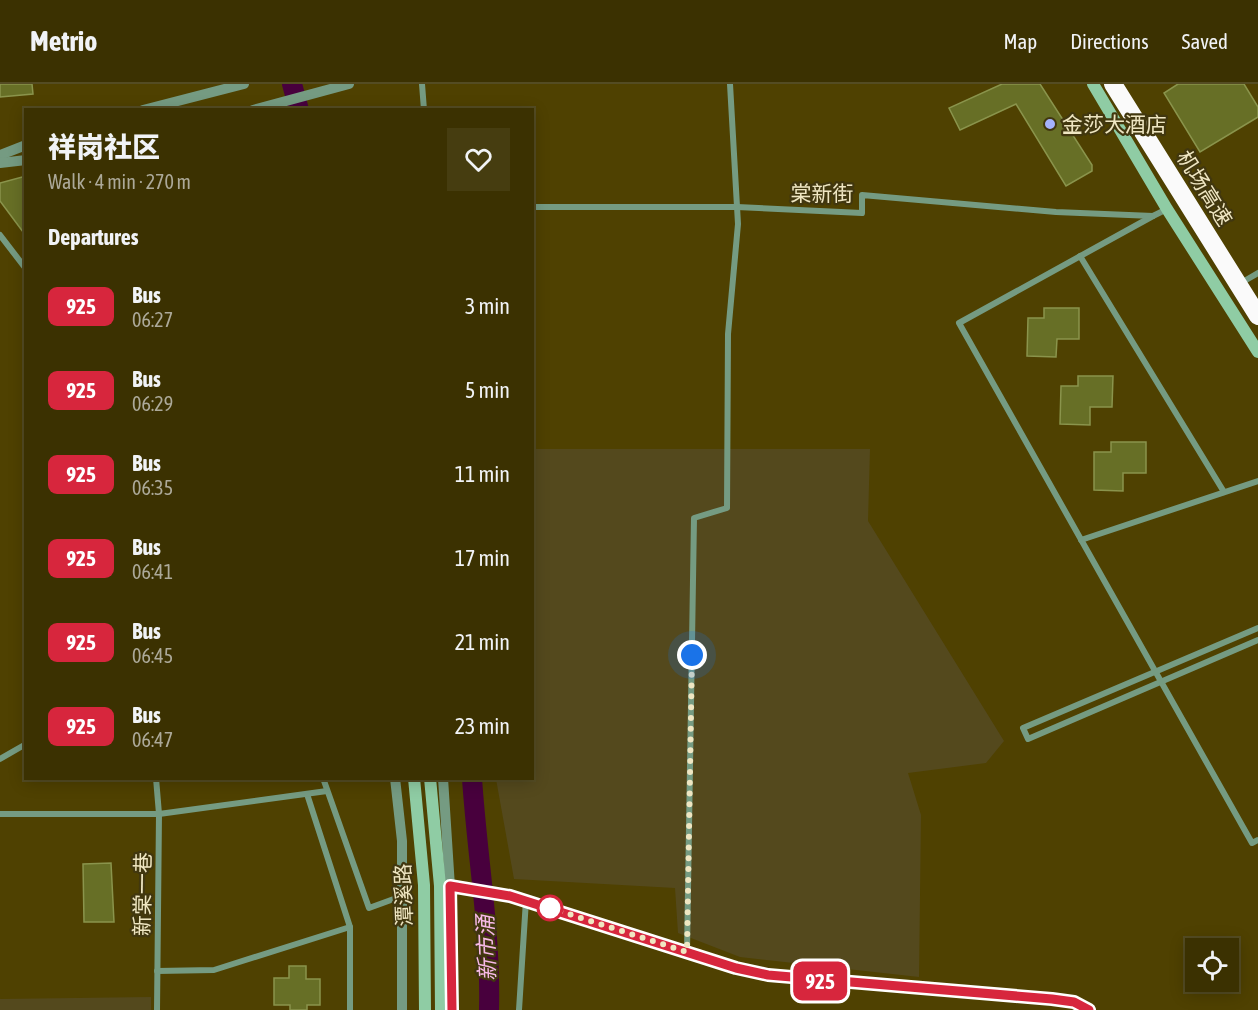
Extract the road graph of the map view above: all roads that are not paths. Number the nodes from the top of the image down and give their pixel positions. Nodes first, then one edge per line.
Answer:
1 (244, 84) edge
2 (350, 84) edge
3 (422, 84) edge
4 (730, 84) edge
5 (1093, 84) edge
6 (1113, 84) edge
7 (1123, 84) edge
8 (151, 108) edge
9 (260, 108) edge
10 (424, 108) edge
11 (24, 147) edge
12 (0, 155) edge
13 (24, 160) edge
14 (0, 163) edge
15 (534, 207) edge
16 (736, 207) junction
17 (1167, 209) junction
18 (1153, 216) junction
19 (0, 235) edge
20 (1080, 256) junction
21 (24, 266) edge
22 (1258, 273) edge
23 (1246, 280) junction
24 (1258, 300) edge
25 (1258, 316) edge
26 (1258, 352) edge
27 (1258, 481) edge
28 (1224, 492) junction
29 (1081, 540) junction
30 (1258, 628) edge
31 (1258, 640) edge
32 (1156, 672) junction
33 (1161, 682) junction
34 (24, 745) edge
35 (0, 759) edge
36 (156, 780) edge
37 (324, 780) edge
38 (395, 780) edge
39 (414, 780) edge
40 (430, 780) edge
41 (443, 780) edge
42 (327, 791) junction
43 (307, 794) junction
44 (0, 814) edge
45 (159, 814) junction
46 (1255, 842) edge
47 (450, 886) junction
48 (403, 896) junction
49 (526, 900) junction
50 (350, 927) junction
51 (687, 952) junction
52 (157, 971) junction
53 (157, 1010) edge
54 (350, 1010) edge
55 (402, 1010) edge
56 (425, 1010) edge
57 (441, 1010) edge
58 (452, 1010) edge
59 (519, 1010) edge
60 (1089, 1010) edge

1 - 8 street
2 - 9 street
3 - 10 street
4 - 16 street
5 - 17 main road
6 - 25 highway, 机场高速
7 - 23 main road
11 - 12 street
13 - 14 street
15 - 16 street, 棠新街
16 - 18 street, 棠新街
16 - 51 street
17 - 18 street, 棠新街
17 - 26 main road
18 - 20 street
19 - 21 street
20 - 28 street
20 - 29 street
22 - 23 street
23 - 24 main road
27 - 28 street
28 - 29 street
29 - 32 street
30 - 32 street
31 - 33 street
32 - 33 street
32 - 33 street
33 - 46 street
34 - 35 street
36 - 45 street, 新棠一巷
37 - 42 street
38 - 48 street
39 - 56 main road, 潭溪路
40 - 57 main road, 潭溪路
41 - 47 street
42 - 43 street
42 - 48 street
43 - 45 street
43 - 50 street
44 - 45 street
45 - 52 street, 新棠一巷
47 - 49 street
47 - 58 street
48 - 55 street
49 - 51 street
49 - 59 street
50 - 52 street
50 - 54 street
51 - 60 street
52 - 53 street, 新棠一巷

